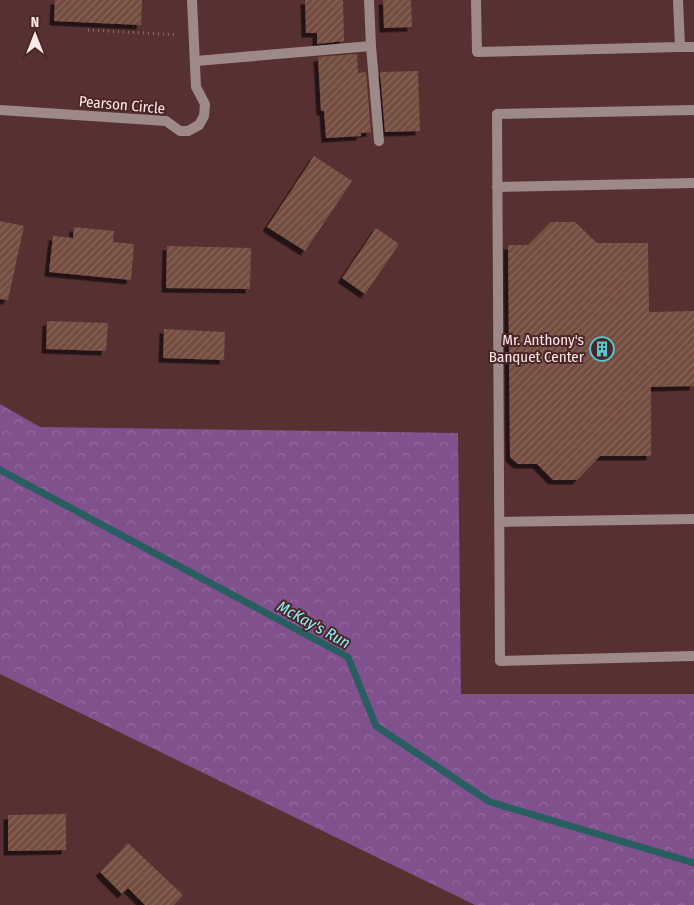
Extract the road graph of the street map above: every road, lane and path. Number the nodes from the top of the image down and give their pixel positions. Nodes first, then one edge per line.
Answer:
1 (192, 0) edge
2 (369, 0) edge
3 (476, 0) edge
4 (678, 0) edge
5 (88, 30) dead end
6 (180, 35) dead end
7 (371, 46) junction
8 (680, 47) junction
9 (694, 47) edge
10 (196, 62) junction
11 (0, 110) edge
12 (694, 110) edge
13 (379, 142) dead end
14 (694, 183) edge
15 (497, 187) junction
16 (694, 519) edge
17 (500, 522) junction
18 (694, 656) edge

1 - 10 street, Pearson Circle
2 - 7 street
3 - 8 street
4 - 8 street
5 - 6 path
7 - 10 street
7 - 13 street
8 - 9 street
10 - 11 street, Pearson Circle
12 - 15 street
14 - 15 street
15 - 17 street
16 - 17 street
17 - 18 street

